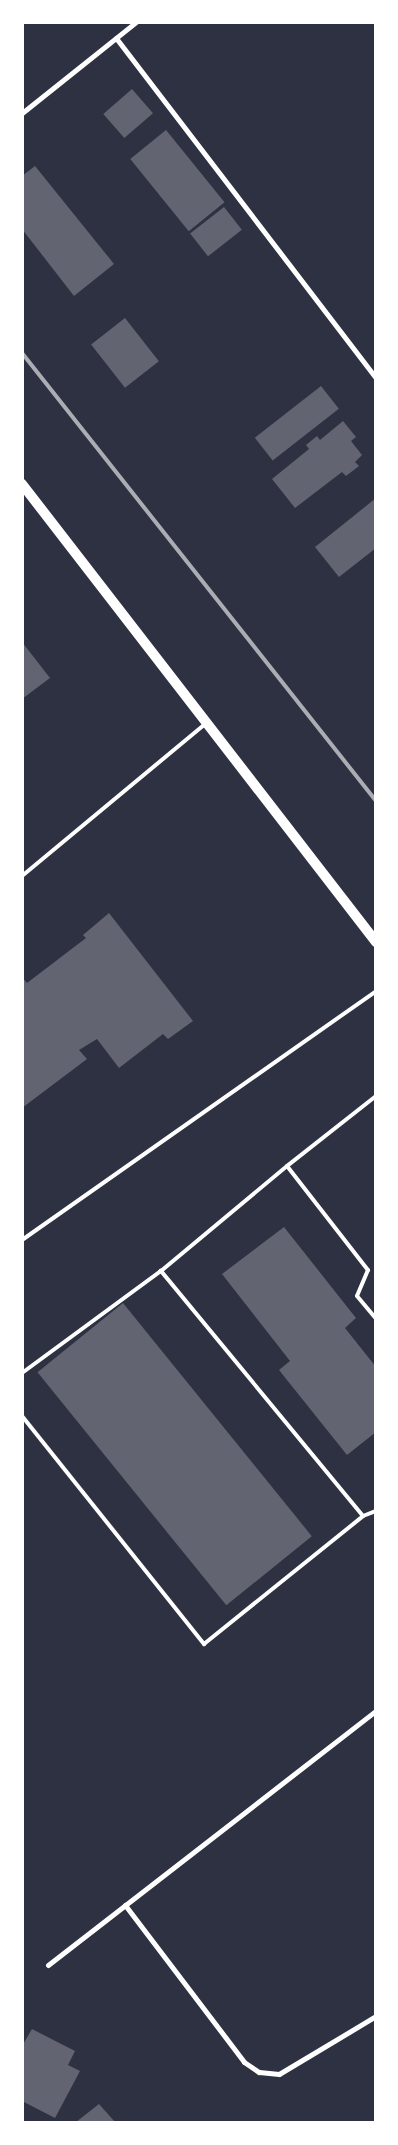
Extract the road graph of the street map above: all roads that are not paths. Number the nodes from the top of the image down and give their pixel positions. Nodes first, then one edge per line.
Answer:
1 (136, 22) edge
2 (116, 38) junction
3 (22, 113) edge
4 (376, 378) edge
5 (22, 484) edge
6 (207, 723) junction
7 (22, 876) edge
8 (376, 942) edge
9 (376, 991) edge
10 (376, 1096) edge
11 (287, 1166) junction
12 (22, 1240) edge
13 (161, 1271) junction
14 (376, 1319) edge
15 (22, 1372) edge
16 (22, 1416) edge
17 (376, 1511) edge
18 (362, 1516) junction
19 (376, 1711) edge
20 (125, 1905) junction
21 (48, 1965) dead end
22 (376, 2016) edge

1 - 2 street
2 - 3 street
2 - 4 street
5 - 6 main road
6 - 7 lane
6 - 8 main road
9 - 12 lane
10 - 11 lane
11 - 13 lane
11 - 14 lane
13 - 15 lane
13 - 18 lane
16 - 18 lane
17 - 18 lane
19 - 20 street
20 - 21 street
20 - 22 street

